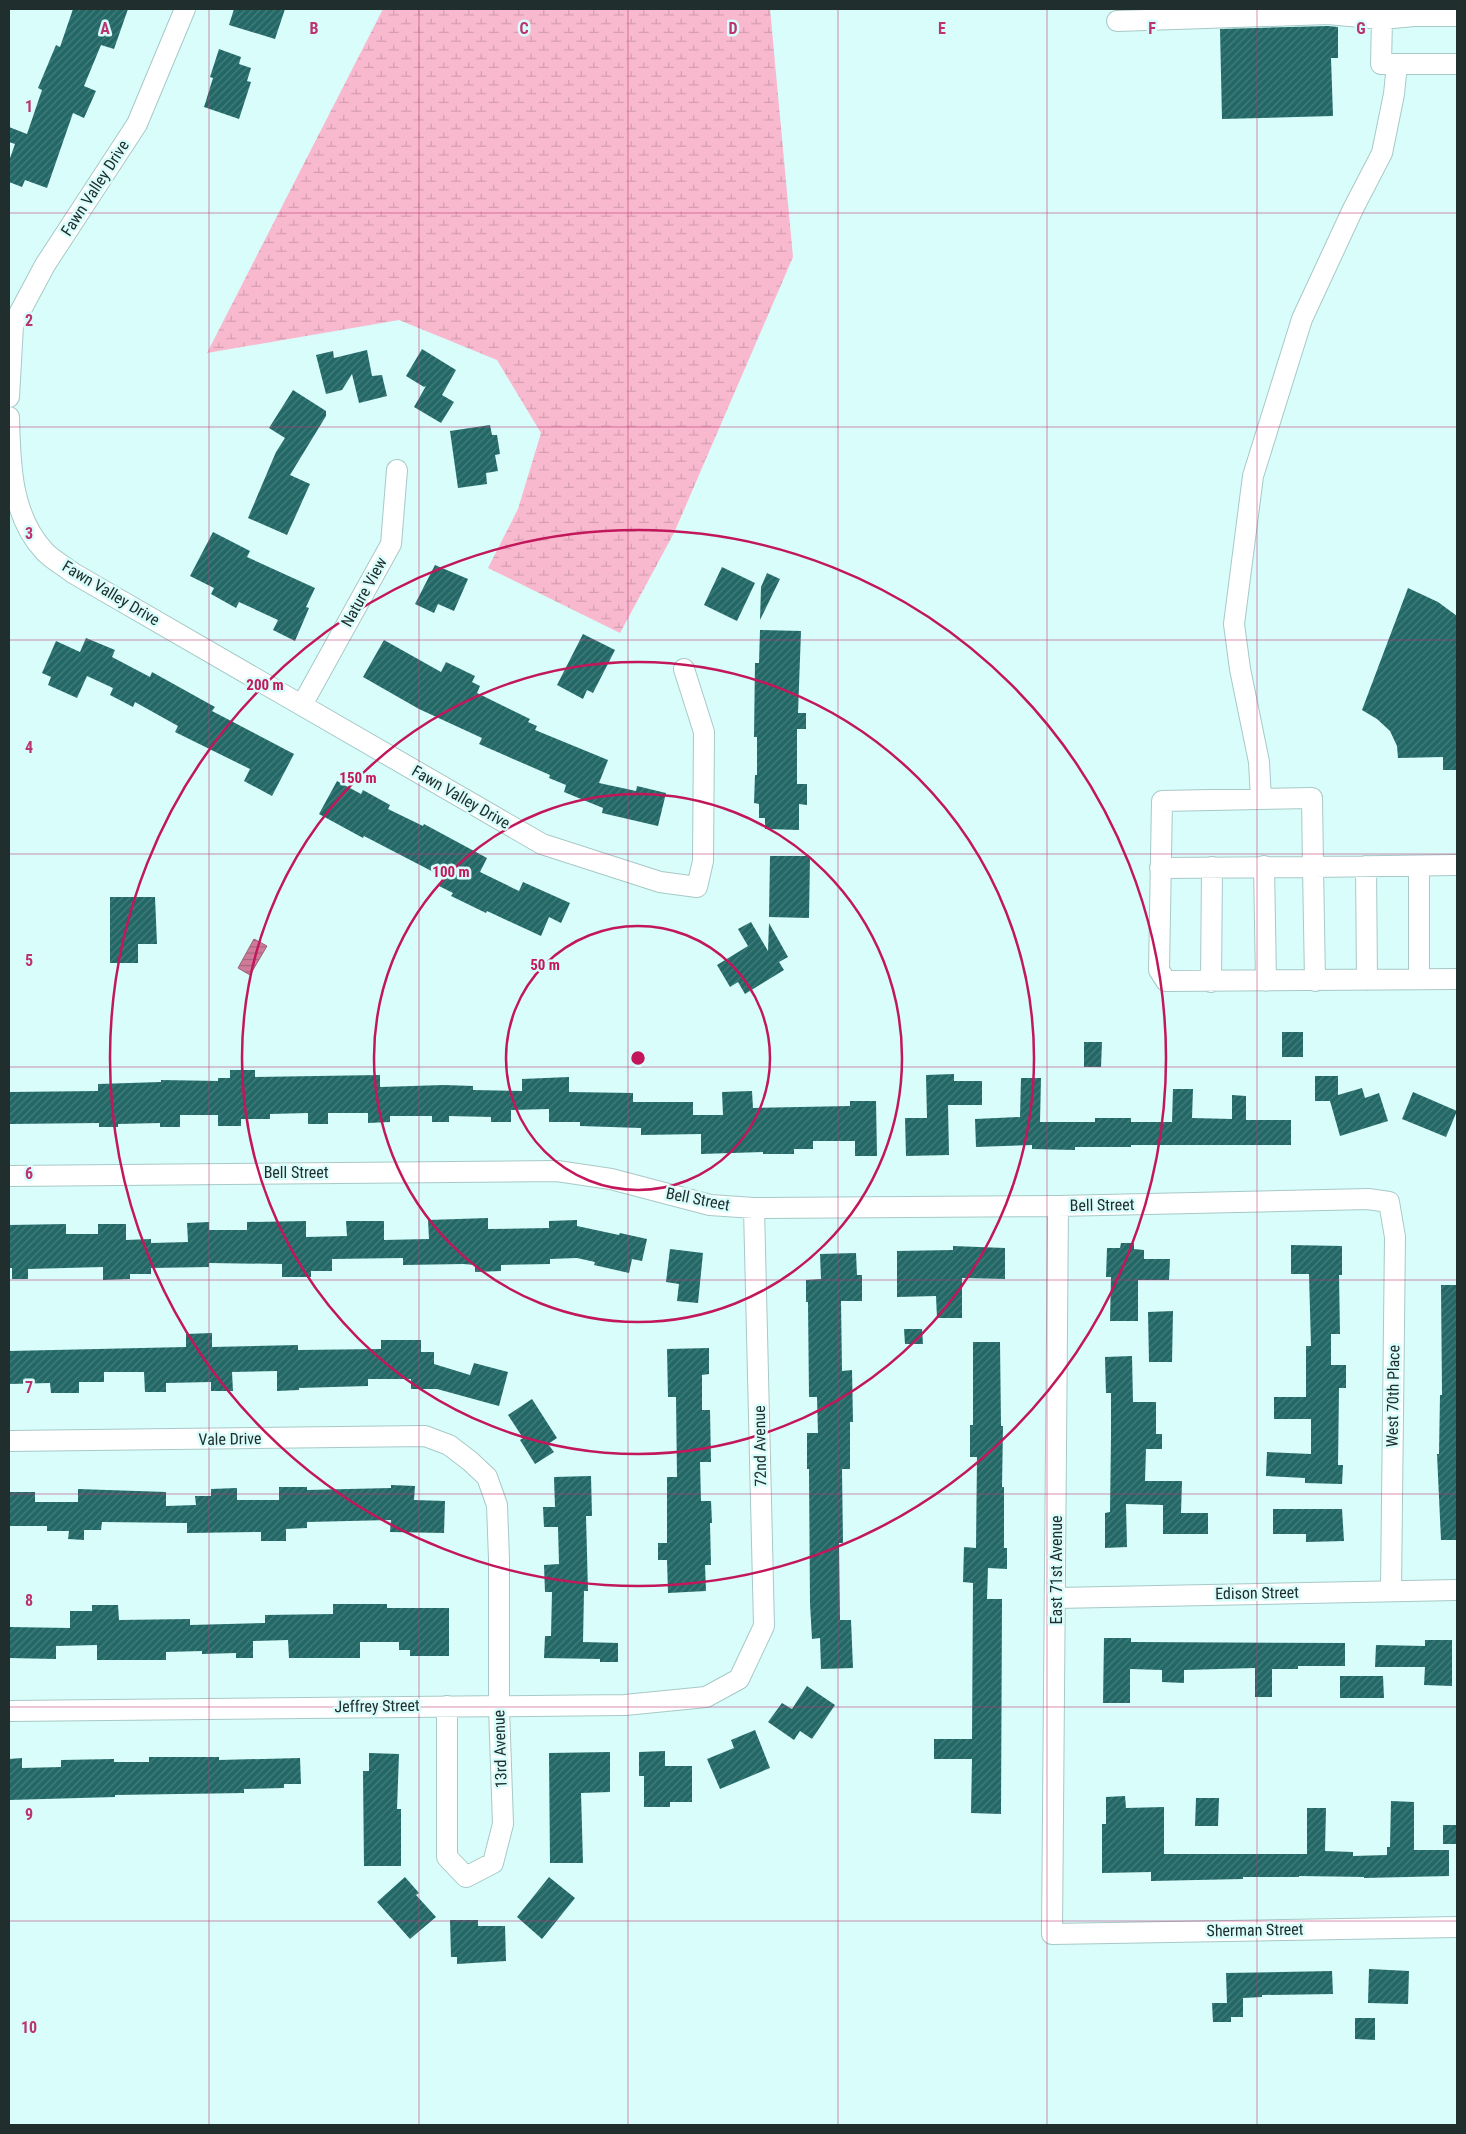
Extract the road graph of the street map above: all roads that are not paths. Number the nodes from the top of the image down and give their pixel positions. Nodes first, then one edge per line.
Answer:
1 (185, 9) edge
2 (1416, 12) edge
3 (1457, 16) edge
4 (1382, 19) junction
5 (1118, 21) dead end
6 (1397, 64) junction
7 (1457, 64) edge
8 (9, 397) edge
9 (9, 417) edge
10 (397, 470) dead end
11 (684, 669) dead end
12 (302, 705) junction
13 (1261, 799) junction
14 (1457, 865) edge
15 (1264, 866) junction
16 (1366, 866) junction
17 (1419, 866) junction
18 (1212, 867) junction
19 (1314, 867) junction
20 (1160, 868) junction
21 (1418, 979) junction
22 (1457, 979) edge
23 (1367, 980) junction
24 (1266, 981) junction
25 (1315, 981) junction
26 (1211, 982) junction
27 (9, 1176) edge
28 (1389, 1202) joint
29 (1058, 1206) junction
30 (754, 1208) junction
31 (9, 1441) edge
32 (449, 1445) joint
33 (1391, 1590) junction
34 (1457, 1590) edge
35 (1056, 1598) junction
36 (739, 1679) joint
37 (447, 1706) junction
38 (499, 1707) junction
39 (9, 1711) edge
40 (1457, 1927) edge
41 (1052, 1934) joint

1 - 8 street, Fawn Valley Drive
2 - 3 street
2 - 4 street
4 - 5 street
4 - 6 street
6 - 7 street
6 - 13 street
9 - 12 street, Fawn Valley Drive
10 - 12 street, Nature View
11 - 12 street, Fawn Valley Drive
13 - 19 street
13 - 20 street
14 - 17 street
15 - 18 street
15 - 19 street
15 - 24 street
16 - 17 street
16 - 19 street
16 - 23 street
17 - 21 street
18 - 20 street
18 - 26 street
19 - 25 street
20 - 26 street
21 - 22 street
21 - 23 street
23 - 25 street
24 - 25 street
24 - 26 street
27 - 30 street, Bell Street
28 - 29 street, Bell Street
28 - 33 street, West 70th Place
29 - 30 street, Bell Street
29 - 35 street, East 71st Avenue
30 - 36 street, 72nd Avenue
31 - 32 street, Vale Drive
32 - 38 street, 13rd Avenue
33 - 34 street, Edison Street
33 - 35 street, Edison Street
35 - 41 street, East 71st Avenue
36 - 38 street, Jeffrey Street
37 - 38 street, Jeffrey Street
37 - 38 street, 13rd Avenue
37 - 39 street, Jeffrey Street
40 - 41 street, Sherman Street

